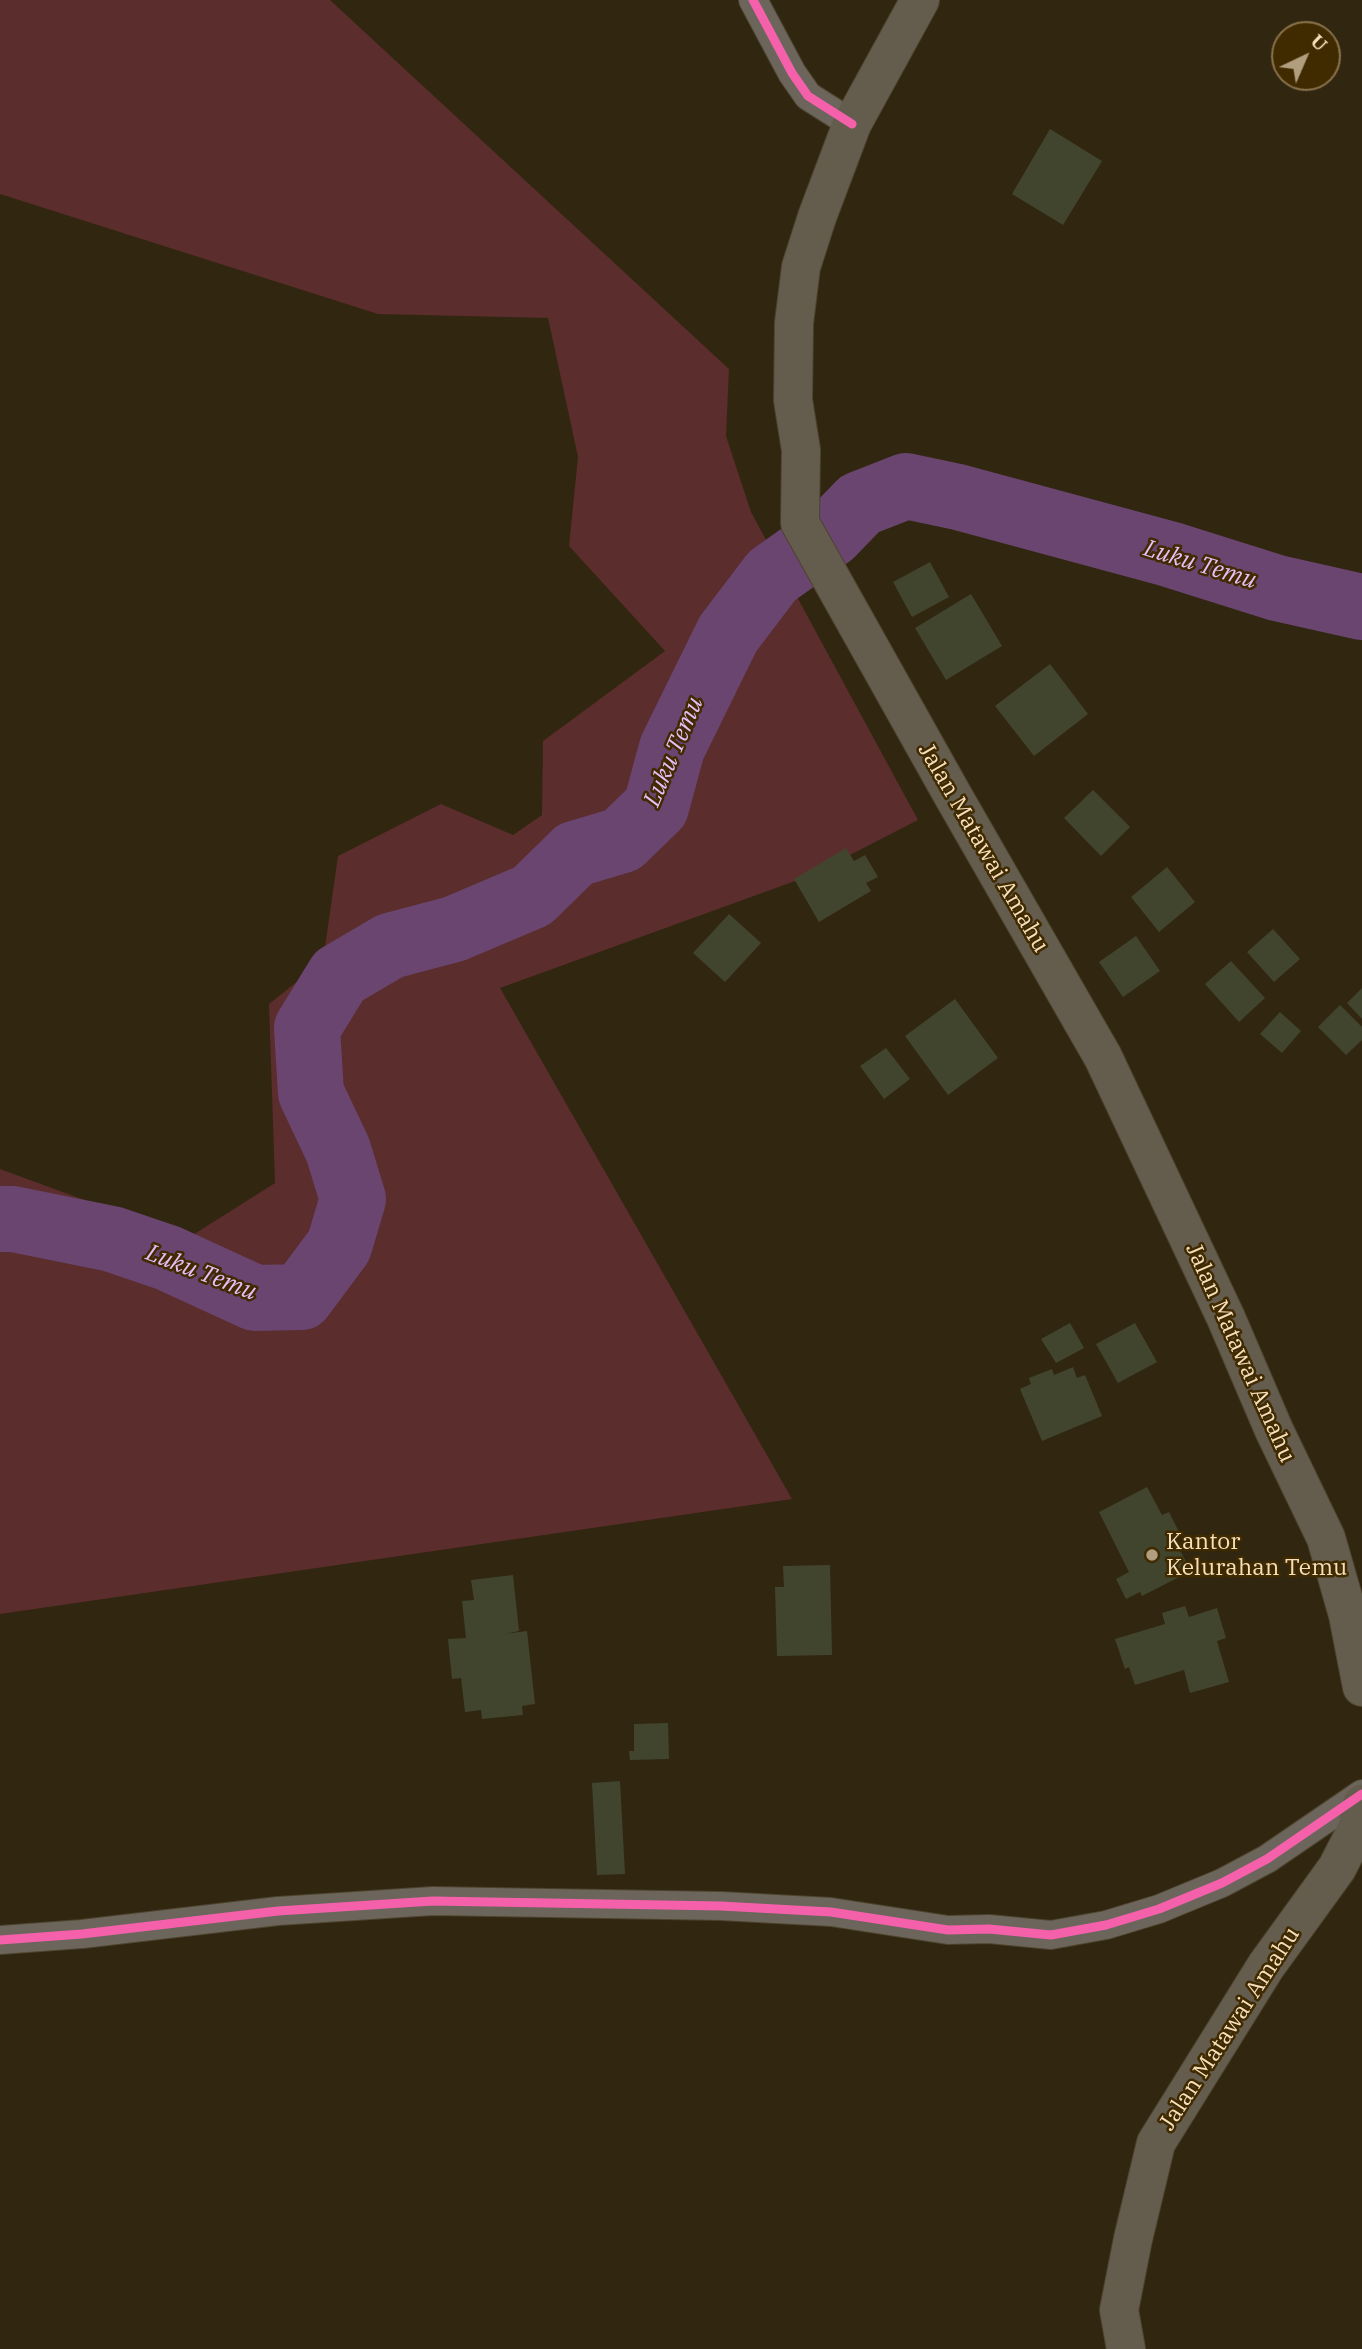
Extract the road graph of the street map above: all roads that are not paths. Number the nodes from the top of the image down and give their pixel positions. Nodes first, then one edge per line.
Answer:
1 (753, 0) edge
2 (920, 0) edge
3 (852, 124) junction
4 (1362, 1687) edge
5 (1362, 1794) edge
6 (1362, 1804) edge
7 (0, 1940) edge
8 (1126, 2349) edge

1 - 3 street
2 - 3 main road, Jalan Matawai Amahu
3 - 4 main road, Jalan Matawai Amahu
5 - 7 street
6 - 8 main road, Jalan Matawai Amahu

